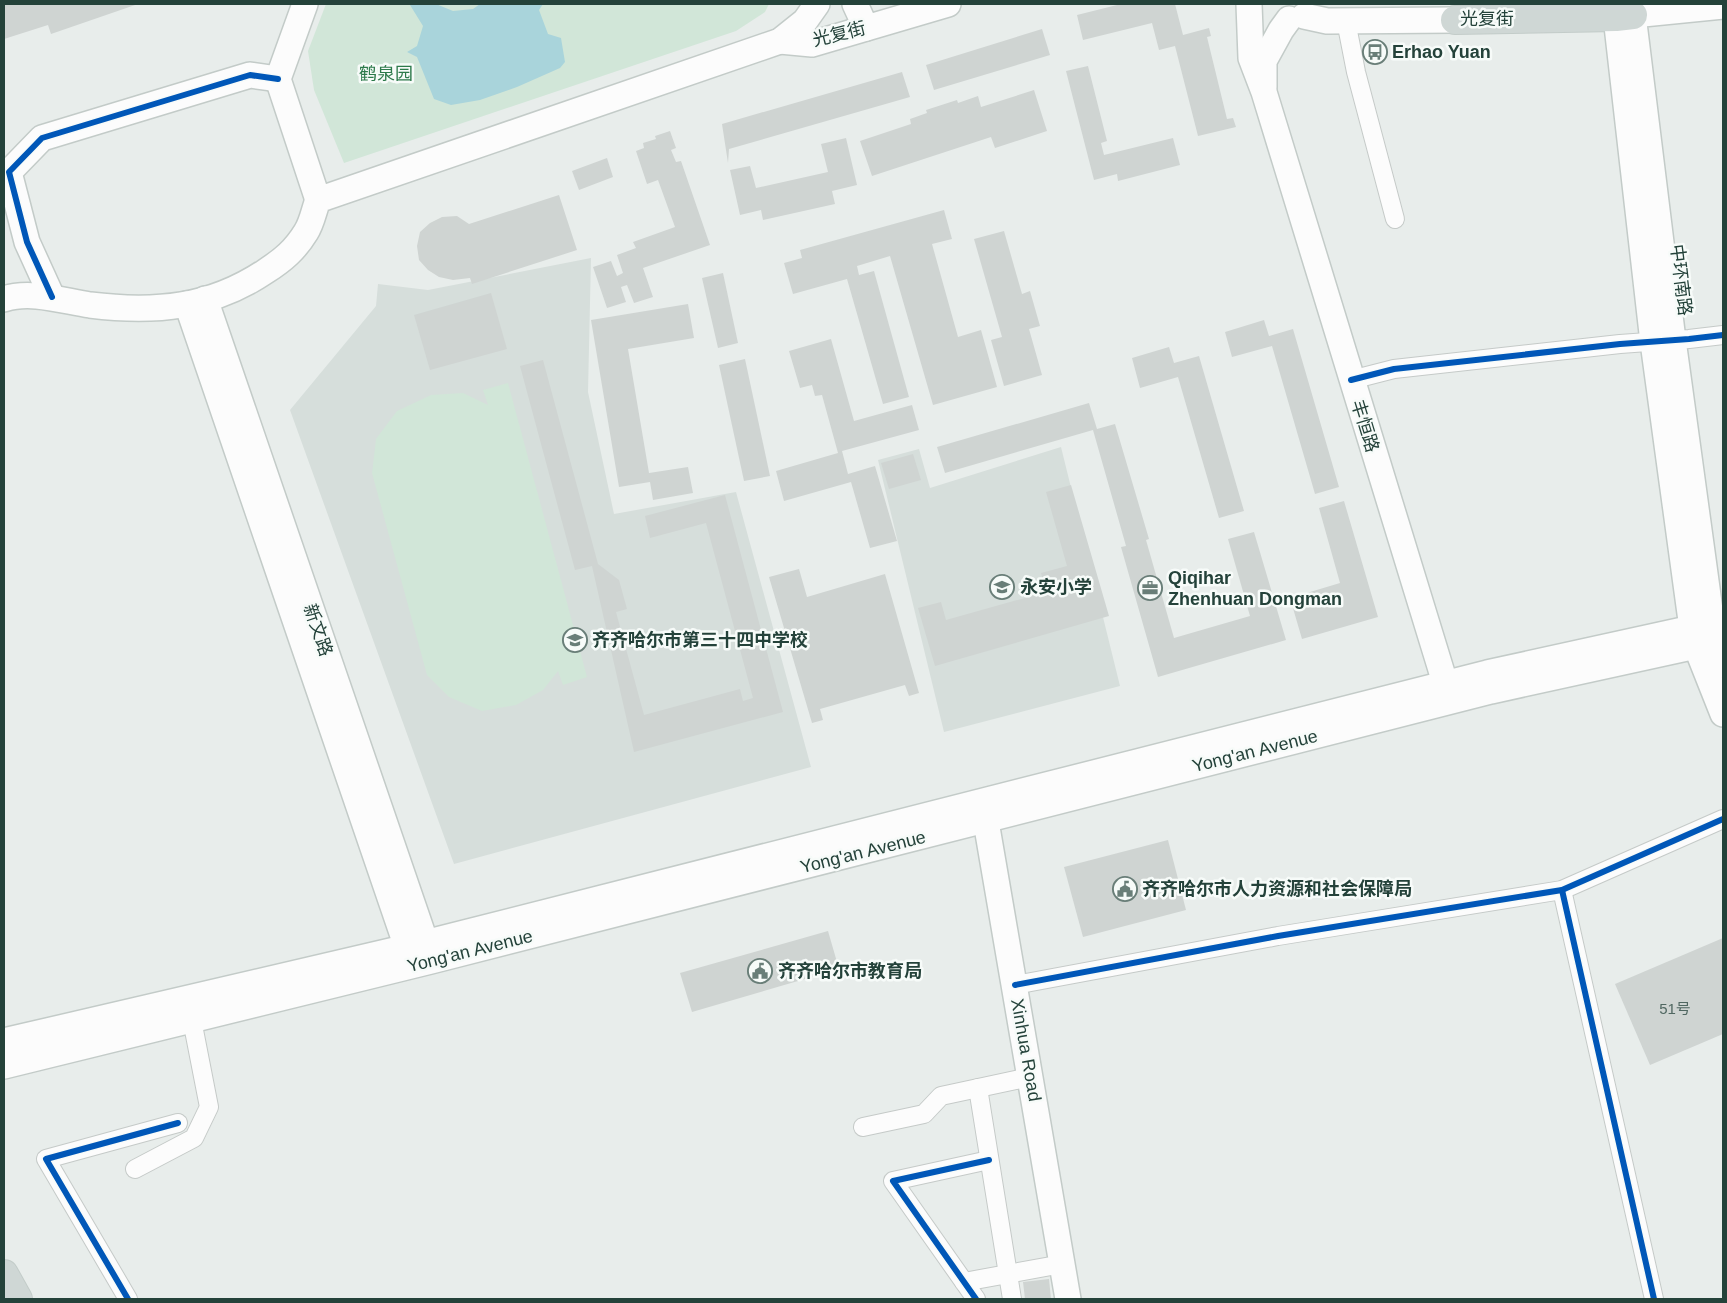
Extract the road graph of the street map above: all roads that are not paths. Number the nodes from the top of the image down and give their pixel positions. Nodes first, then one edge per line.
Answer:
1 (305, 4) edge
2 (818, 4) edge
3 (855, 4) edge
4 (948, 4) edge
5 (1250, 4) edge
6 (1404, 4) edge
7 (1723, 6) edge
8 (1304, 13) edge
9 (1624, 16) junction
10 (1455, 20) junction
11 (1346, 21) junction
12 (866, 28) junction
13 (828, 39) junction
14 (780, 42) junction
15 (278, 79) junction
16 (1264, 92) junction
17 (318, 200) junction
18 (1395, 219) dead end
19 (6, 291) edge
20 (52, 297) junction
21 (196, 302) junction
22 (1723, 335) edge
23 (1663, 341) junction
24 (1351, 380) junction
25 (1712, 639) edge
26 (1448, 692) junction
27 (1723, 714) edge
28 (984, 811) junction
29 (1723, 819) edge
30 (1562, 890) junction
31 (419, 954) junction
32 (1015, 985) junction
33 (192, 1020) junction
34 (4, 1041) edge
35 (4, 1066) edge
36 (1030, 1077) junction
37 (978, 1088) junction
38 (178, 1123) dead end
39 (863, 1127) dead end
40 (990, 1160) junction
41 (135, 1169) dead end
42 (1062, 1264) junction
43 (4, 1274) edge
44 (1008, 1274) junction
45 (964, 1282) junction
46 (18, 1299) edge
47 (128, 1299) edge
48 (976, 1299) edge
49 (1012, 1299) edge
50 (1068, 1299) edge
51 (1654, 1299) edge

1 - 15 main road
2 - 13 main road
2 - 14 main road, 光复街
3 - 12 main road
4 - 12 main road, 光复街
5 - 8 main road
5 - 16 main road
6 - 10 main road, 光复街
7 - 9 main road, 光复街
8 - 11 main road
8 - 16 main road
9 - 10 main road, 光复街
9 - 23 main road, 中环南路
10 - 11 main road
11 - 18 street
12 - 13 main road, 光复街
13 - 14 main road, 光复街
14 - 17 main road
15 - 17 main road
15 - 20 main road
16 - 24 main road, 丰恒路
17 - 21 main road
19 - 20 main road
20 - 21 main road
21 - 31 main road, 新文路
22 - 23 street
23 - 24 street
23 - 25 main road, 中环南路
24 - 26 main road, 丰恒路
25 - 26 main road, Yong'an Avenue
25 - 27 main road, 中环南路
26 - 28 main road, Yong'an Avenue
28 - 31 main road, Yong'an Avenue
28 - 32 main road, Xinhua Road
29 - 30 street
30 - 32 street
30 - 51 street
31 - 33 main road, Yong'an Avenue
31 - 34 main road, Yong'an Avenue
32 - 36 main road, Xinhua Road
33 - 35 main road, Yong'an Avenue
33 - 41 street
36 - 37 street
36 - 42 main road, Xinhua Road
37 - 39 street
37 - 40 street
38 - 47 street
40 - 44 street
40 - 45 street
42 - 44 street
42 - 50 main road, Xinhua Road
43 - 46 main road
44 - 45 street
44 - 49 street
45 - 48 street

